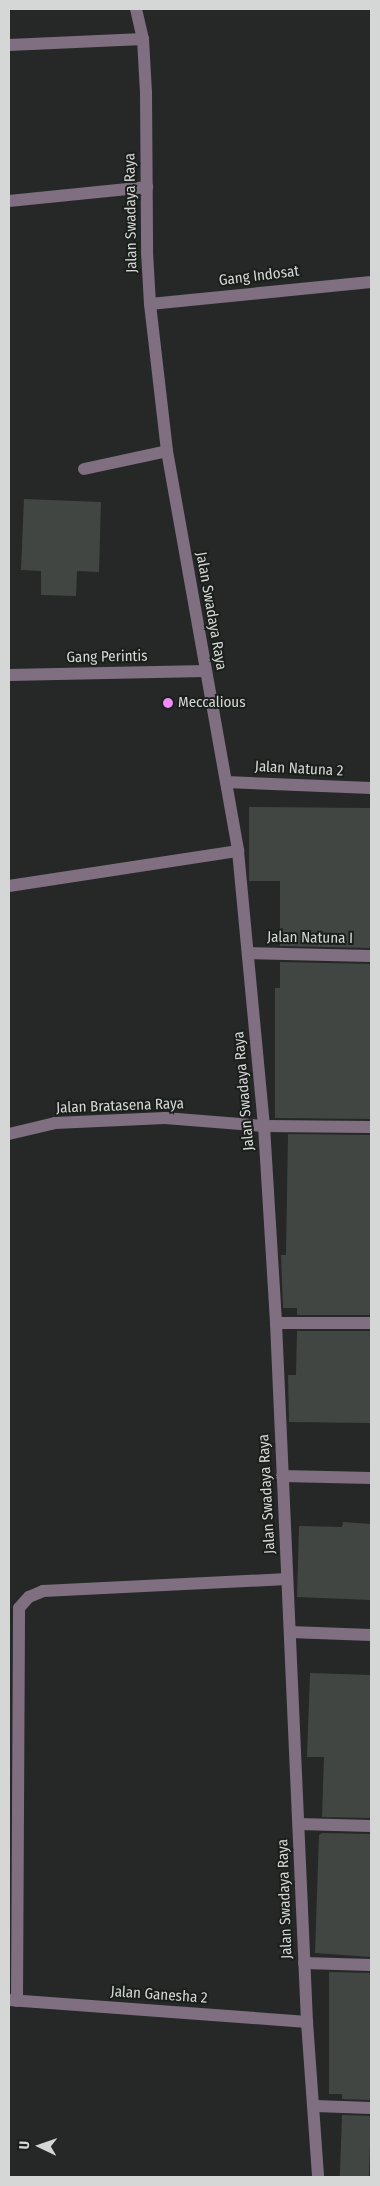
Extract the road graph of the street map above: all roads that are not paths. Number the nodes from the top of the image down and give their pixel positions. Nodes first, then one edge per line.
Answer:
1 (136, 9) edge
2 (143, 39) junction
3 (9, 45) edge
4 (147, 188) junction
5 (9, 201) edge
6 (371, 279) edge
7 (150, 304) junction
8 (167, 451) junction
9 (84, 469) dead end
10 (205, 671) junction
11 (9, 675) edge
12 (226, 782) junction
13 (371, 788) edge
14 (238, 851) junction
15 (9, 886) edge
16 (248, 953) junction
17 (371, 956) edge
18 (264, 1126) junction
19 (371, 1127) edge
20 (9, 1134) edge
21 (276, 1323) junction
22 (371, 1324) edge
23 (282, 1476) junction
24 (371, 1478) edge
25 (287, 1579) junction
26 (290, 1632) junction
27 (371, 1635) edge
28 (299, 1824) junction
29 (371, 1826) edge
30 (304, 1963) junction
31 (371, 1964) edge
32 (13, 2001) edge
33 (306, 2022) junction
34 (315, 2106) junction
35 (371, 2108) edge
36 (318, 2177) edge

1 - 2 street, Jalan Swadaya Raya
2 - 3 street
2 - 4 street, Jalan Swadaya Raya
4 - 5 street
4 - 7 street, Jalan Swadaya Raya
6 - 7 street, Gang Indosat
7 - 8 street, Jalan Swadaya Raya
8 - 9 street
8 - 10 street, Jalan Swadaya Raya
10 - 11 street, Gang Perintis
10 - 12 street, Jalan Swadaya Raya
12 - 13 street, Jalan Natuna 2
12 - 14 street, Jalan Swadaya Raya
14 - 15 street
14 - 16 street, Jalan Swadaya Raya
16 - 17 street, Jalan Natuna I
16 - 18 street, Jalan Swadaya Raya
18 - 19 street, Jalan Bratasena Raya
18 - 20 street, Jalan Bratasena Raya
18 - 21 street, Jalan Swadaya Raya
21 - 22 street
21 - 23 street, Jalan Swadaya Raya
23 - 24 street
23 - 25 street, Jalan Swadaya Raya
25 - 26 street, Jalan Swadaya Raya
25 - 32 street
26 - 27 street
26 - 28 street, Jalan Swadaya Raya
28 - 29 street
28 - 30 street, Jalan Swadaya Raya
30 - 31 street
30 - 33 street, Jalan Swadaya Raya
32 - 33 street, Jalan Ganesha 2
33 - 34 street, Jalan Swadaya Raya
34 - 35 street
34 - 36 street, Jalan Swadaya Raya

